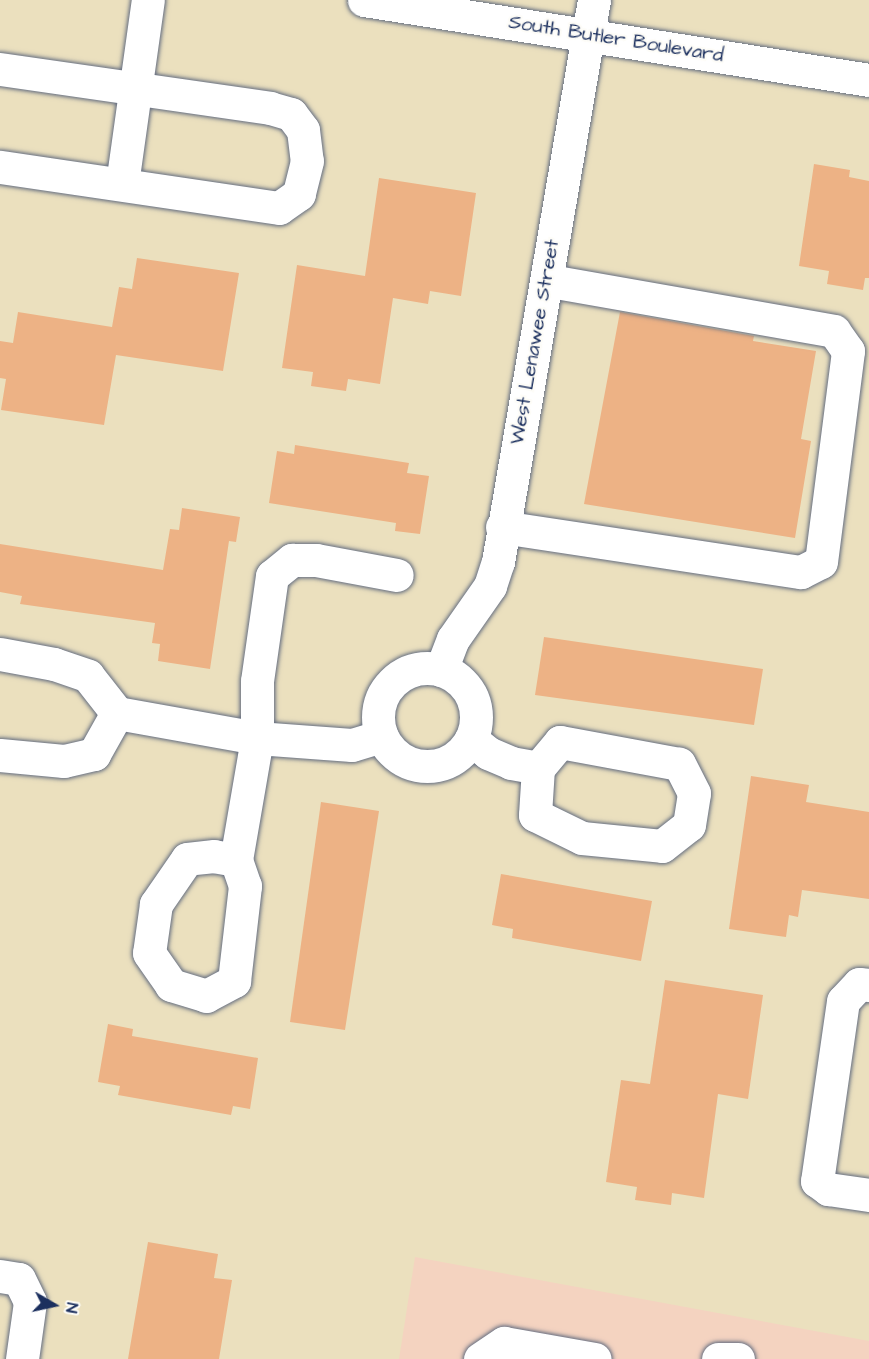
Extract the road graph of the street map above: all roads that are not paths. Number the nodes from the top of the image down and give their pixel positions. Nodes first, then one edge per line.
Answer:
1 (148, 0) edge
2 (364, 0) edge
3 (594, 0) edge
4 (588, 34) junction
5 (0, 69) edge
6 (869, 80) edge
7 (136, 88) junction
8 (0, 167) edge
9 (122, 184) junction
10 (546, 280) junction
11 (502, 527) junction
12 (397, 575) dead end
13 (0, 654) edge
14 (441, 670) junction
15 (117, 713) junction
16 (382, 736) junction
17 (257, 738) junction
18 (471, 739) junction
19 (0, 755) edge
20 (538, 768) junction
21 (236, 860) dead end
22 (869, 985) edge
23 (869, 1195) edge
24 (0, 1276) edge
25 (22, 1359) edge
26 (480, 1359) edge
27 (595, 1359) edge
28 (718, 1359) edge
29 (738, 1359) edge

1 - 7 street
2 - 4 street, South Butler Boulevard
3 - 4 street, West Lenawee Street
4 - 6 street, South Butler Boulevard
4 - 10 street, West Lenawee Street
5 - 7 street
7 - 9 street
7 - 9 street
8 - 9 street
10 - 11 street, West Lenawee Street
10 - 11 street
11 - 14 street, West Lenawee Street
12 - 17 street
13 - 15 street
14 - 16 street
14 - 18 street
15 - 17 street
15 - 19 street
16 - 17 street
16 - 18 street
17 - 21 street
18 - 20 street
20 - 20 street
22 - 23 street
24 - 25 street
26 - 27 street
28 - 29 street

